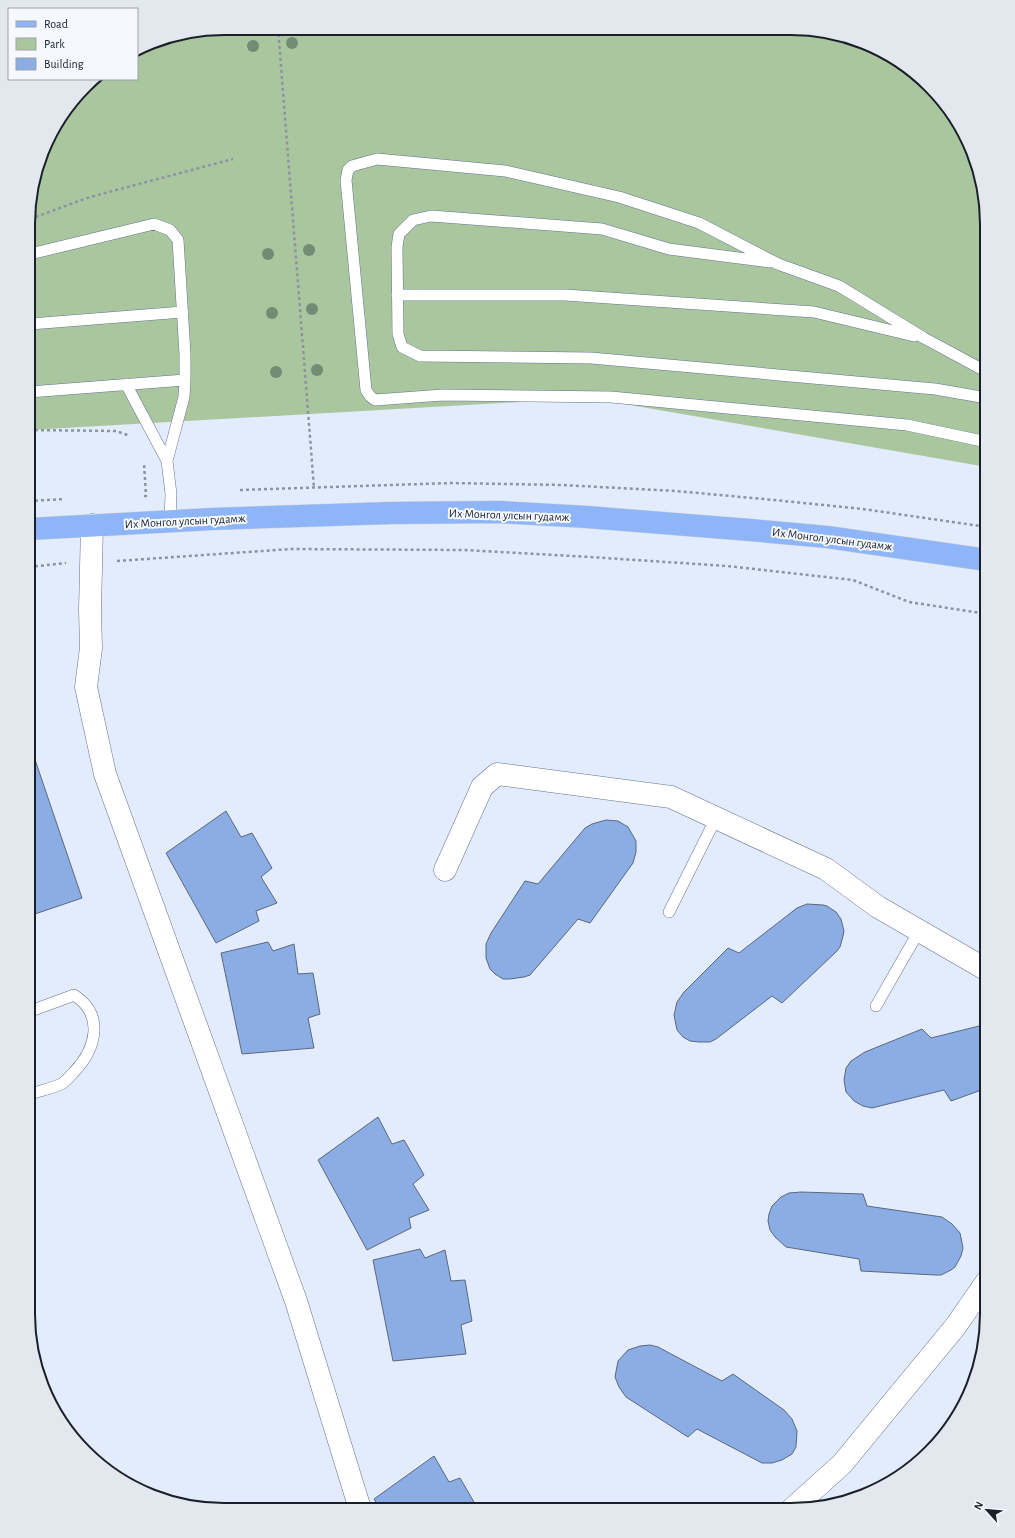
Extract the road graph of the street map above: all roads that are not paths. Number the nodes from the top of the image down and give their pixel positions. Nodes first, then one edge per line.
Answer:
1 (35, 253) edge
2 (778, 264) junction
3 (397, 295) junction
4 (183, 312) junction
5 (35, 324) edge
6 (924, 338) junction
7 (980, 368) edge
8 (186, 380) junction
9 (126, 384) junction
10 (35, 392) edge
11 (980, 397) edge
12 (980, 441) edge
13 (167, 461) junction
14 (170, 521) junction
15 (92, 525) junction
16 (35, 529) edge
17 (980, 559) edge
18 (716, 818) junction
19 (445, 870) dead end
20 (669, 912) dead end
21 (919, 930) junction
22 (980, 966) edge
23 (876, 1006) dead end
24 (35, 1009) edge
25 (35, 1093) edge
26 (980, 1290) edge
27 (358, 1503) edge
28 (799, 1503) edge

1 - 4 lane
2 - 3 lane
2 - 6 lane
2 - 12 lane
3 - 6 lane
3 - 11 lane
4 - 5 lane
4 - 8 lane
6 - 7 lane
8 - 9 lane
8 - 13 lane
9 - 10 lane
9 - 13 lane
13 - 14 lane
14 - 15 main road, Их Монгол улсын гудамж
14 - 17 main road, Их Монгол улсын гудамж
15 - 16 main road, Их Монгол улсын гудамж
15 - 27 street
18 - 19 street
18 - 20 lane
18 - 21 street
21 - 22 street
21 - 23 lane
24 - 25 lane
26 - 28 street

